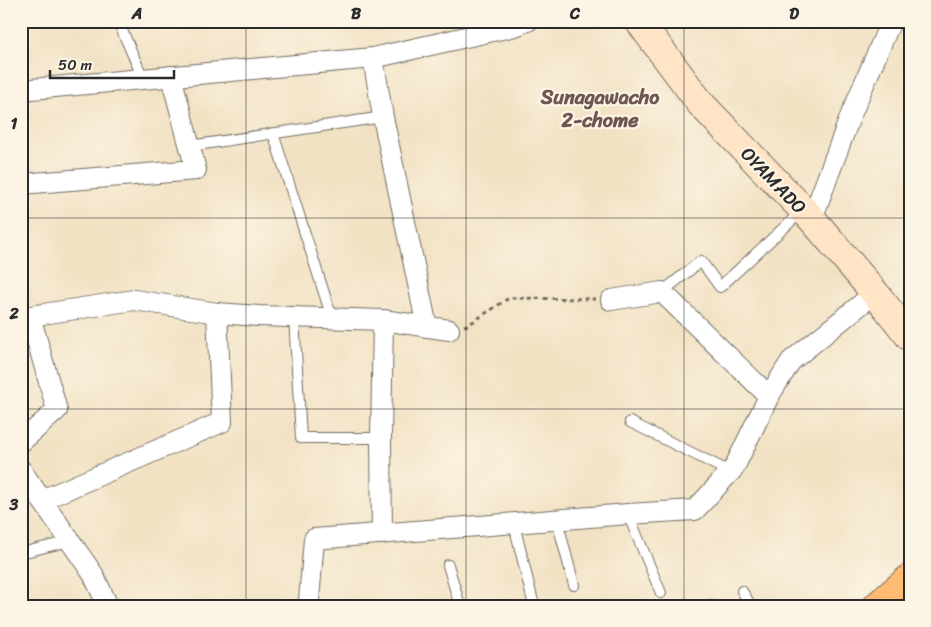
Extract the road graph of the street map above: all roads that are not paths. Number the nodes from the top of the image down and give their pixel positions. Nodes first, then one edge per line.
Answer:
1 (118, 21) edge
2 (639, 21) edge
3 (891, 21) edge
4 (518, 23) edge
5 (373, 58) junction
6 (171, 76) junction
7 (143, 78) junction
8 (21, 90) edge
9 (382, 117) junction
10 (273, 134) junction
11 (190, 146) junction
12 (21, 184) edge
13 (807, 215) junction
14 (662, 292) junction
15 (875, 293) junction
16 (611, 300) road end
17 (217, 313) junction
18 (294, 317) junction
19 (332, 318) junction
20 (383, 320) junction
21 (427, 327) junction
22 (449, 330) road end
23 (910, 337) edge
24 (769, 396) junction
25 (630, 422) dead end
26 (381, 438) junction
27 (21, 442) edge
28 (21, 470) edge
29 (730, 472) junction
30 (42, 500) junction
31 (628, 514) junction
32 (557, 520) junction
33 (514, 524) junction
34 (382, 534) junction
35 (70, 541) junction
36 (21, 553) edge
37 (448, 565) dead end
38 (910, 578) edge
39 (574, 585) dead end
40 (742, 591) dead end
41 (661, 593) dead end
42 (108, 606) edge
43 (310, 606) edge
44 (460, 606) edge
45 (534, 606) edge
46 (750, 606) edge
47 (877, 606) edge

1 - 7 lane
2 - 13 street, OYAMADO
3 - 13 street
4 - 5 street
5 - 6 street
5 - 9 street
6 - 7 street
6 - 11 street
7 - 8 street
9 - 10 lane
9 - 21 street
10 - 11 lane
10 - 19 lane
11 - 12 street
13 - 14 lane
13 - 15 street, OYAMADO
14 - 16 street
14 - 24 street
15 - 23 street, OYAMADO
15 - 24 street
17 - 18 street
17 - 27 street
17 - 30 street
18 - 19 street
18 - 26 lane
19 - 20 street
20 - 21 street
20 - 26 street
21 - 22 street
24 - 29 street
25 - 29 lane
26 - 34 street
28 - 30 street
29 - 31 street
30 - 35 street
31 - 32 street
31 - 41 lane
32 - 33 street
32 - 39 lane
33 - 34 street
33 - 45 lane
34 - 43 street
35 - 36 lane
35 - 42 street
37 - 44 lane
38 - 47 main road
40 - 46 lane

